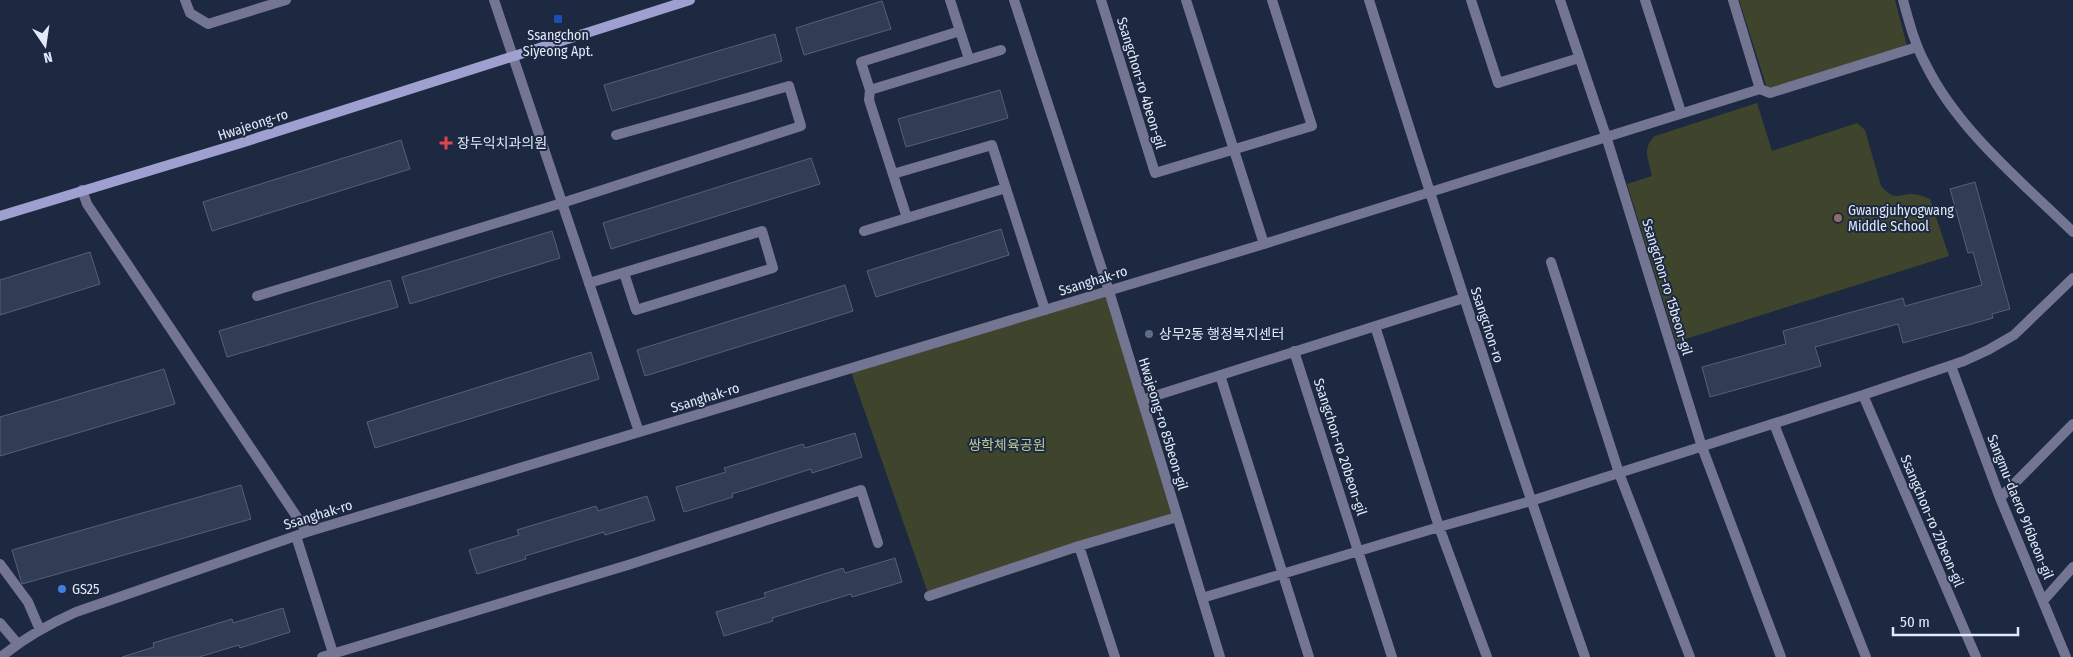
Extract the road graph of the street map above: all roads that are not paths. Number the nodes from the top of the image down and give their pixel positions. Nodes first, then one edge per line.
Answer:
1 (185, 0) edge
2 (286, 0) edge
3 (494, 0) edge
4 (690, 0) edge
5 (950, 0) edge
6 (1014, 0) edge
7 (1101, 0) edge
8 (1186, 0) edge
9 (1272, 0) edge
10 (1369, 0) edge
11 (1471, 0) edge
12 (1560, 0) edge
13 (1645, 0) edge
14 (1733, 0) edge
15 (1903, 0) edge
16 (960, 30) junction
17 (1917, 47) junction
18 (1001, 50) dead end
19 (514, 56) junction
20 (1579, 58) junction
21 (969, 59) junction
22 (1760, 89) junction
23 (870, 90) junction
24 (1681, 112) junction
25 (616, 135) dead end
26 (1606, 136) junction
27 (1234, 150) junction
28 (893, 174) junction
29 (1006, 188) junction
30 (82, 190) junction
31 (1429, 192) junction
32 (562, 203) junction
33 (0, 216) edge
34 (907, 218) junction
35 (864, 231) dead end
36 (2073, 232) edge
37 (1264, 244) junction
38 (1551, 262) dead end
39 (624, 273) junction
40 (2073, 278) edge
41 (589, 283) junction
42 (1108, 291) junction
43 (257, 296) dead end
44 (1464, 298) junction
45 (1045, 310) junction
46 (1375, 326) junction
47 (1294, 352) junction
48 (1951, 366) junction
49 (1220, 375) junction
50 (1863, 395) junction
51 (1142, 400) junction
52 (1774, 424) junction
53 (2073, 424) edge
54 (639, 432) junction
55 (1702, 447) junction
56 (1619, 473) junction
57 (2000, 498) junction
58 (1531, 501) junction
59 (1177, 517) junction
60 (1439, 527) junction
61 (307, 532) junction
62 (296, 536) junction
63 (878, 543) dead end
64 (1079, 546) junction
65 (1359, 552) junction
66 (0, 564) edge
67 (2073, 567) edge
68 (1284, 574) junction
69 (929, 596) dead end
70 (1202, 598) junction
71 (2043, 601) junction
72 (0, 623) edge
73 (40, 630) junction
74 (17, 643) junction
75 (333, 653) junction
76 (2, 657) edge
77 (322, 657) edge
78 (1115, 657) edge
79 (1220, 657) edge
80 (1309, 657) edge
81 (1392, 657) edge
82 (1487, 657) edge
83 (1585, 657) edge
84 (1690, 657) edge
85 (1781, 657) edge
86 (1866, 657) edge
87 (1976, 657) edge
88 (2064, 657) edge

1 - 2 street
3 - 19 street
4 - 19 street, Hwajeong-ro
5 - 16 street
6 - 42 street, Hwajeong-ro 85beon-gil
7 - 27 street, Ssangchon-ro 4beon-gil
8 - 27 street
9 - 27 street
10 - 31 street, Ssangchon-ro
11 - 20 street
12 - 20 street, Ssangchon-ro 15beon-gil
13 - 24 street
14 - 22 street
15 - 17 street
16 - 21 street
16 - 23 street
17 - 22 street
17 - 36 street
18 - 21 street
19 - 30 street, Hwajeong-ro
19 - 32 street
20 - 26 street, Ssangchon-ro 15beon-gil
21 - 23 street
22 - 24 street
23 - 28 street
24 - 26 street
25 - 32 street
26 - 31 street
26 - 55 street, Ssangchon-ro 15beon-gil
27 - 37 street
28 - 29 street
28 - 34 street
29 - 34 street
29 - 45 street
30 - 33 street, Hwajeong-ro
30 - 61 street
31 - 37 street, Ssanghak-ro
31 - 44 street, Ssangchon-ro
32 - 41 street
32 - 43 street
34 - 35 street
37 - 42 street, Ssanghak-ro
38 - 56 street
39 - 39 street
39 - 41 street
40 - 48 street
41 - 54 street
42 - 45 street, Ssanghak-ro
42 - 51 street, Hwajeong-ro 85beon-gil
44 - 46 street
44 - 58 street, Ssangchon-ro
45 - 54 street, Ssanghak-ro
46 - 47 street
46 - 60 street
47 - 49 street
47 - 65 street, Ssangchon-ro 20beon-gil
48 - 50 street
48 - 57 street, Sangmu-daero 916beon-gil
49 - 51 street
49 - 68 street
50 - 52 street
50 - 87 street, Ssangchon-ro 27beon-gil
51 - 59 street, Hwajeong-ro 85beon-gil
52 - 55 street
52 - 86 street
53 - 57 street
54 - 61 street, Ssanghak-ro
55 - 56 street
55 - 85 street
56 - 58 street
56 - 84 street
57 - 71 street, Sangmu-daero 916beon-gil
58 - 60 street
58 - 83 street, Ssangchon-ro
59 - 64 street
59 - 70 street, Hwajeong-ro 85beon-gil
60 - 65 street
60 - 82 street
61 - 62 street, Ssanghak-ro
62 - 73 street, Ssanghak-ro
62 - 75 street
63 - 75 street
64 - 69 street
64 - 78 street
65 - 68 street
65 - 81 street, Ssangchon-ro 20beon-gil
66 - 73 street
67 - 71 street
68 - 70 street
68 - 80 street
70 - 79 street, Hwajeong-ro 85beon-gil
71 - 88 street, Sangmu-daero 916beon-gil
72 - 74 street
73 - 74 street, Ssanghak-ro
74 - 76 street, Ssanghak-ro
75 - 77 street

